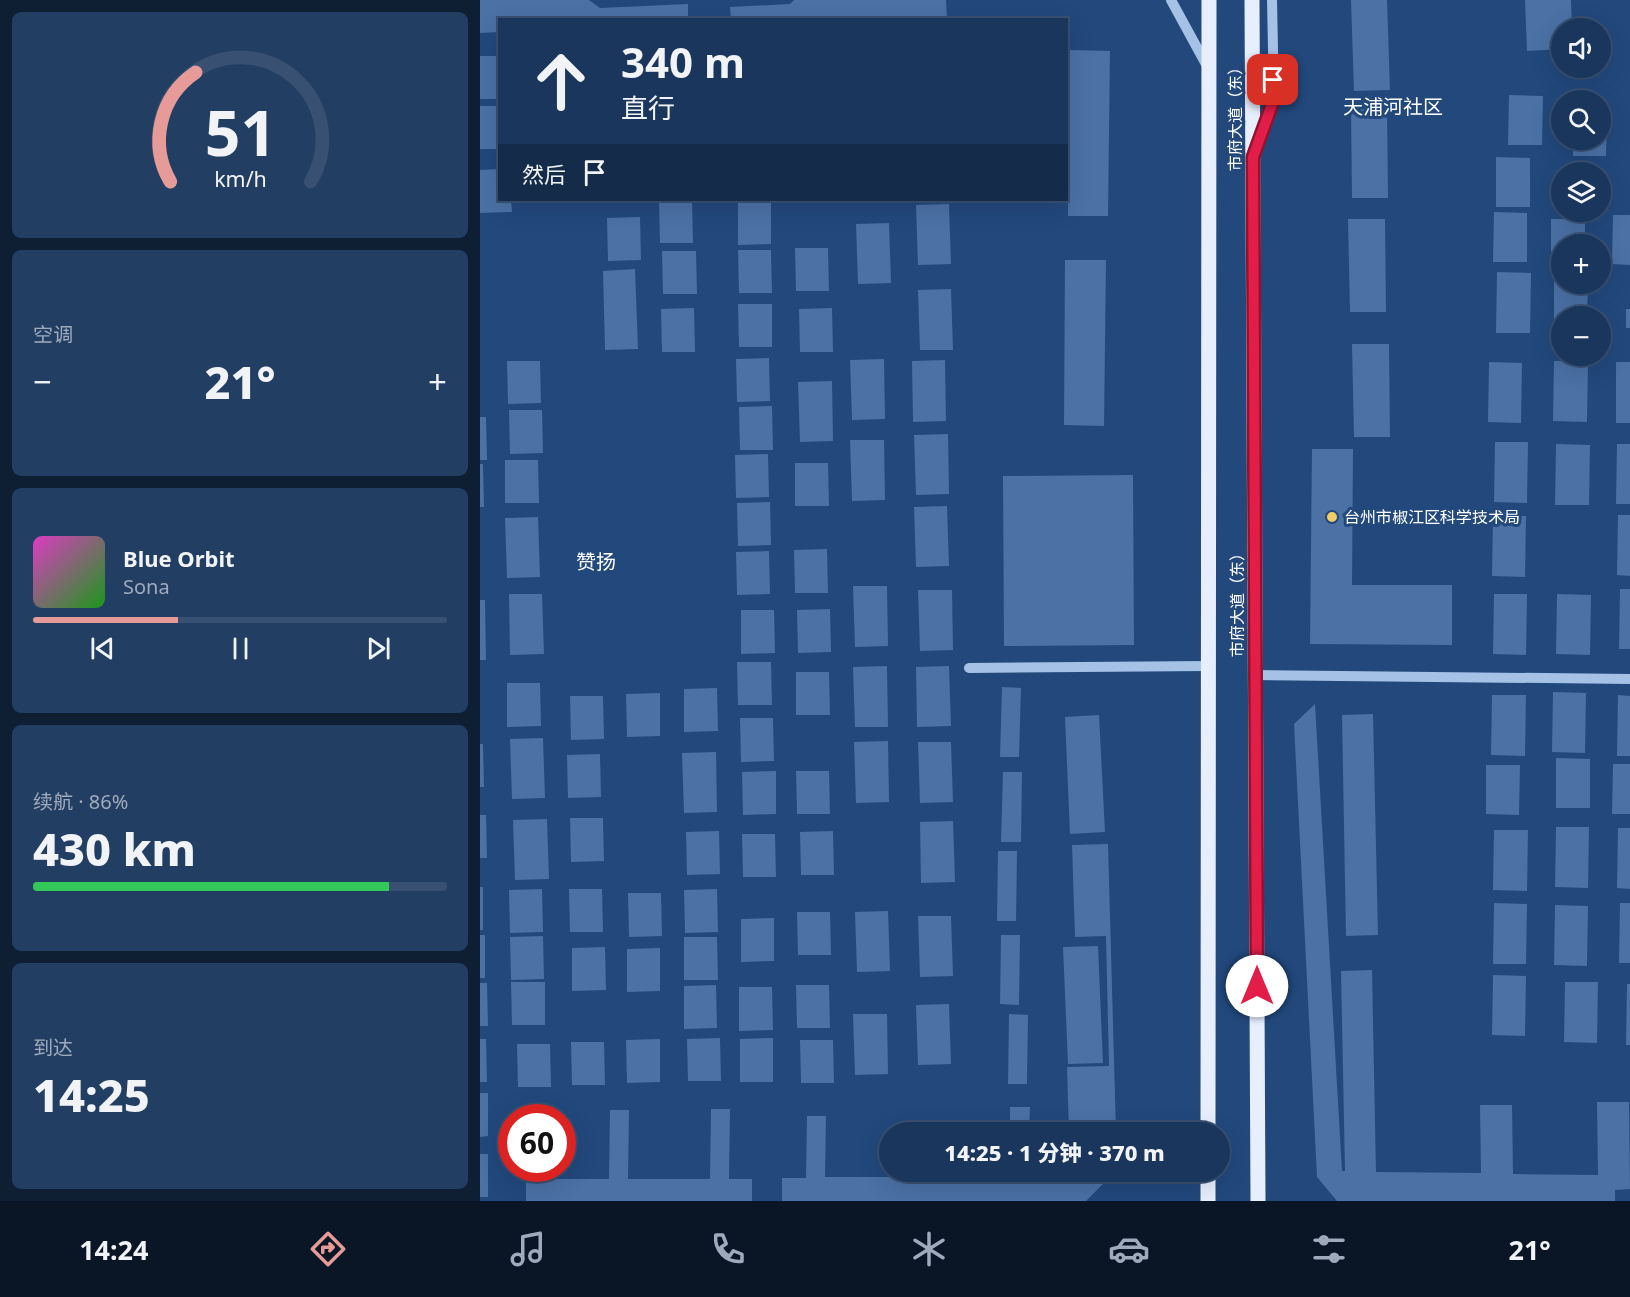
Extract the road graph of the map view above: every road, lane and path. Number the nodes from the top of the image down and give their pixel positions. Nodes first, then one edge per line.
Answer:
1 (1172, 0) edge
2 (1209, 0) edge
3 (1252, 0) edge
4 (1272, 0) edge
5 (1209, 69) junction
6 (1253, 157) junction
7 (1209, 666) junction
8 (969, 668) dead end
9 (1255, 675) junction
10 (1630, 679) edge
11 (1208, 1122) edge
12 (1208, 1182) edge
13 (1208, 1201) edge
14 (1258, 1201) edge

1 - 5 street
2 - 5 main road, 市府大道（东）
3 - 6 main road, 市府大道（东）
4 - 6 street
5 - 7 main road, 市府大道（东）
6 - 9 main road, 市府大道（东）
7 - 8 street
7 - 11 main road, 市府大道（东）
9 - 10 street
9 - 14 main road, 市府大道（东）
12 - 13 main road

